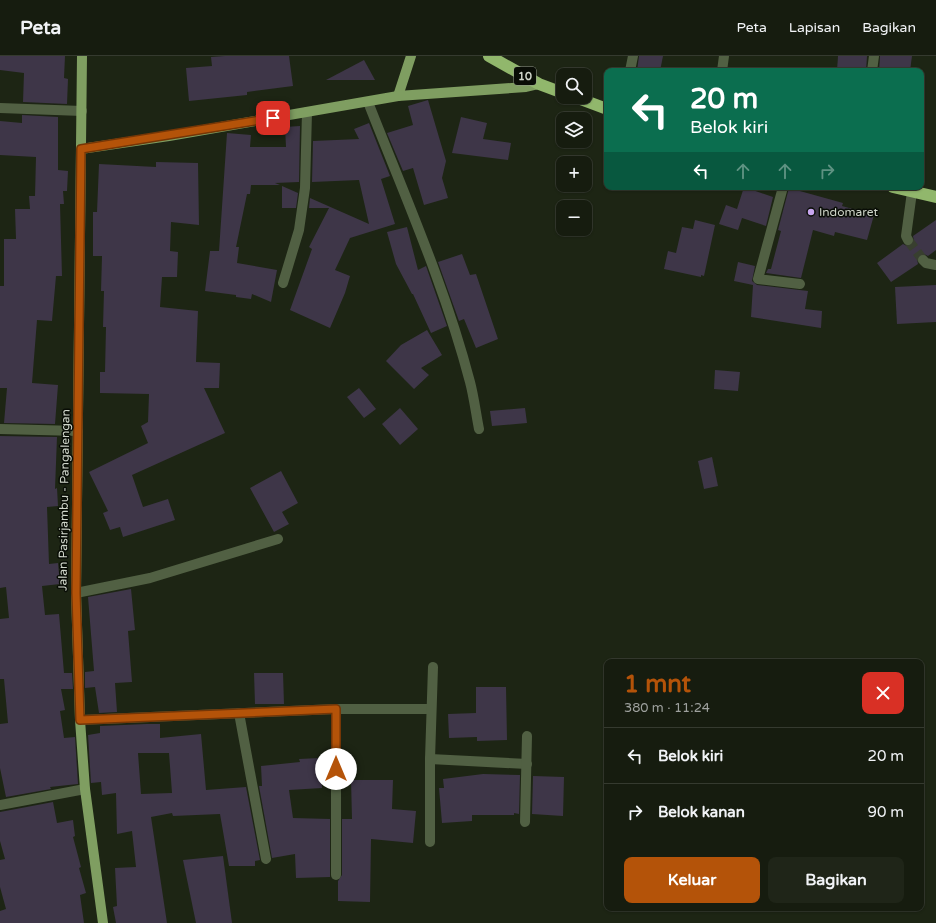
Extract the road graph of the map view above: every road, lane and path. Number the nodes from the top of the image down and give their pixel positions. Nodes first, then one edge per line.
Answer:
1 (82, 56) edge
2 (411, 56) edge
3 (489, 56) edge
4 (633, 56) edge
5 (724, 56) edge
6 (874, 56) edge
7 (631, 68) edge
8 (722, 68) edge
9 (872, 68) edge
10 (539, 84) junction
11 (556, 90) edge
12 (398, 96) junction
13 (368, 102) junction
14 (592, 103) edge
15 (0, 108) edge
16 (604, 108) edge
17 (82, 111) junction
18 (307, 112) junction
19 (81, 149) junction
20 (782, 190) edge
21 (904, 190) edge
22 (912, 192) junction
23 (936, 197) edge
24 (908, 240) tunnel mouth
25 (923, 260) tunnel mouth
26 (936, 265) edge
27 (283, 283) dead end
28 (800, 284) dead end
29 (0, 429) edge
30 (479, 430) dead end
31 (78, 431) junction
32 (278, 539) dead end
33 (76, 593) junction
34 (433, 667) dead end
35 (336, 709) junction
36 (431, 709) junction
37 (239, 713) junction
38 (80, 720) junction
39 (527, 736) dead end
40 (430, 759) junction
41 (527, 764) junction
42 (85, 789) junction
43 (0, 804) edge
44 (525, 822) dead end
45 (430, 842) dead end
46 (266, 859) dead end
47 (336, 875) dead end
48 (103, 923) edge

1 - 17 main road, Jalan Pasirjambu - Pangalengan
2 - 12 main road
3 - 10 highway, 10
4 - 7 street
5 - 8 street
6 - 9 street
10 - 11 highway, 10
10 - 12 main road
12 - 13 main road
13 - 18 main road
13 - 30 street
14 - 16 highway
15 - 17 street
17 - 19 main road, Jalan Pasirjambu - Pangalengan
18 - 19 main road
18 - 27 street
19 - 31 main road, Jalan Pasirjambu - Pangalengan
20 - 28 street
21 - 22 highway
22 - 23 highway
22 - 24 street
25 - 26 street
29 - 31 street
31 - 33 main road, Jalan Pasirjambu - Pangalengan
32 - 33 street
33 - 38 main road, Jalan Pasirjambu - Pangalengan
34 - 36 street
35 - 36 street
35 - 37 street
35 - 47 street
36 - 40 street
37 - 38 street
37 - 46 street
38 - 42 main road, Jalan Pasirjambu - Pangalengan
39 - 41 street
40 - 41 street
40 - 45 street
41 - 44 street
42 - 43 street
42 - 48 main road, Jalan Pasirjambu - Pangalengan

